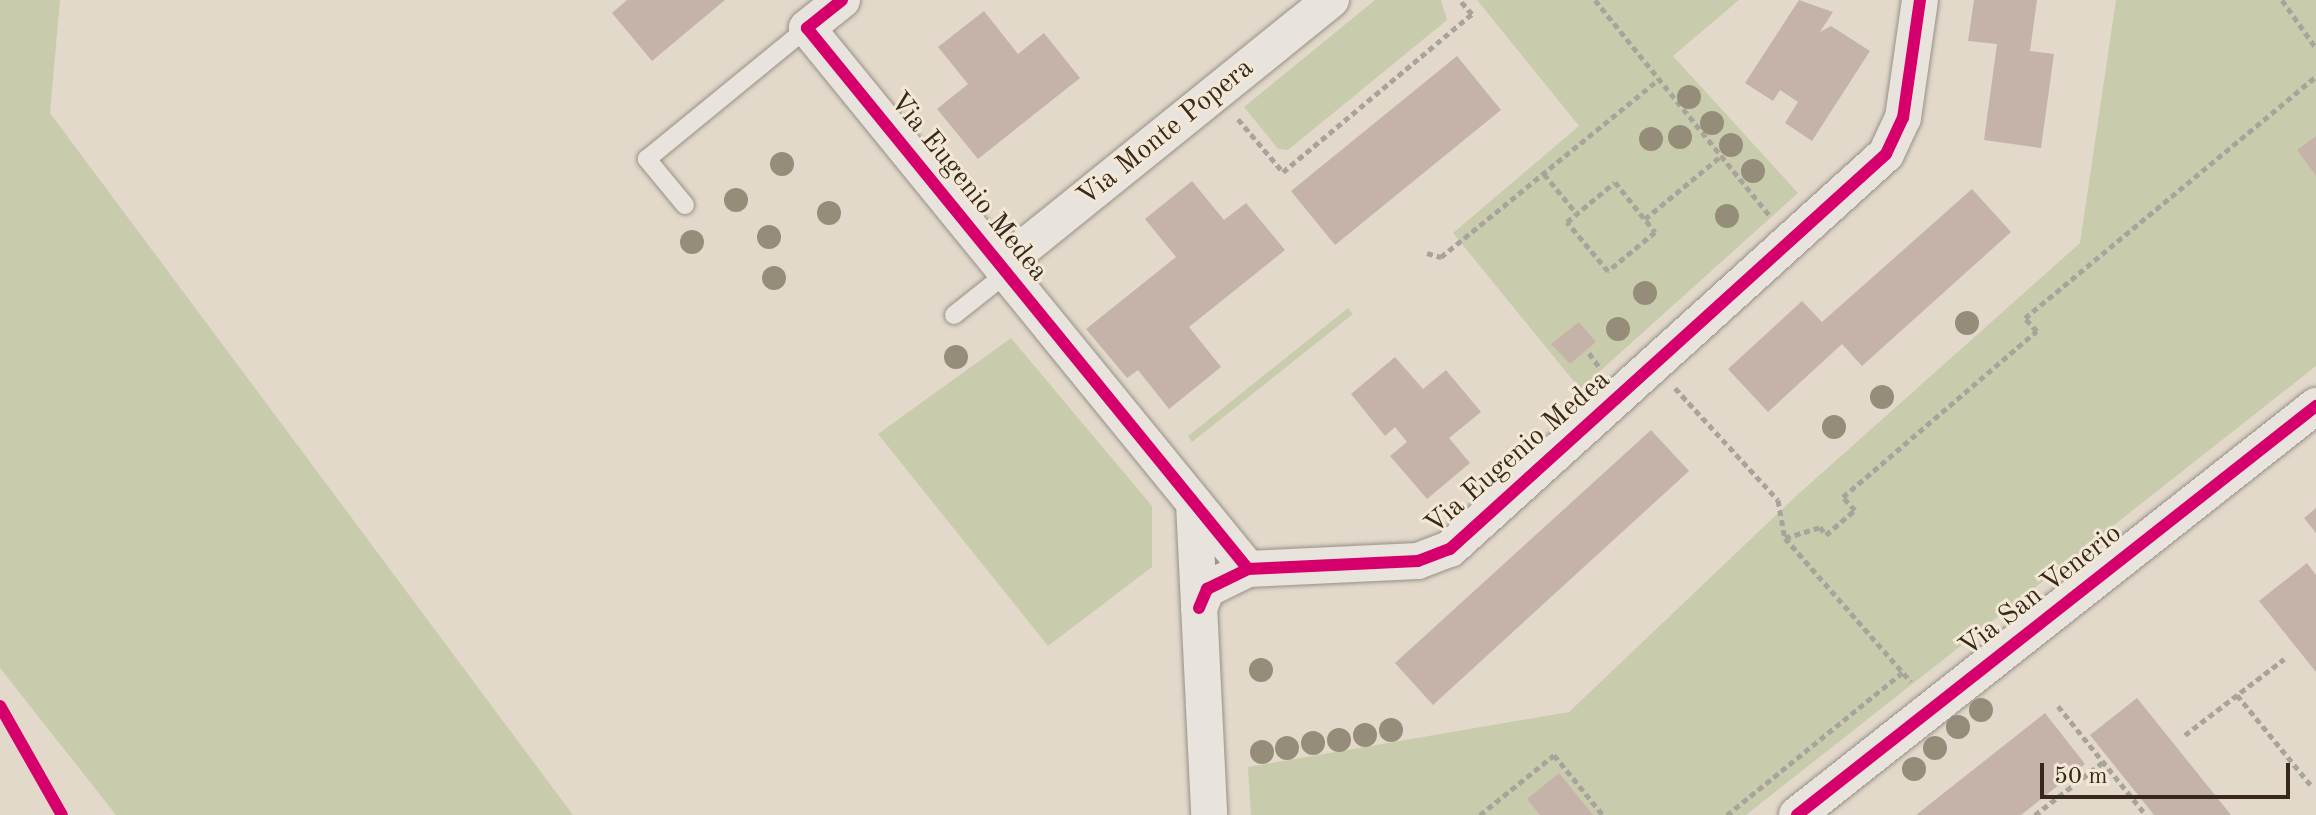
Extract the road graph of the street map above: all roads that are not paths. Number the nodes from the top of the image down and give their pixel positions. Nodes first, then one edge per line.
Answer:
1 (842, 0) edge
2 (1331, 0) edge
3 (1920, 0) edge
4 (807, 28) junction
5 (685, 205) dead end
6 (1004, 269) junction
7 (954, 315) dead end
8 (2316, 406) edge
9 (1194, 503) junction
10 (1248, 569) junction
11 (1199, 608) junction
12 (1209, 815) edge
13 (1797, 815) edge

1 - 4 street
2 - 6 street, Via Monte Popera
3 - 10 street, Via Eugenio Medea
4 - 5 lane
4 - 6 street, Via Eugenio Medea
6 - 7 lane
6 - 9 street, Via Eugenio Medea
8 - 13 street, Via San Venerio
9 - 10 street, Via Eugenio Medea
9 - 11 street
10 - 11 street
11 - 12 street

